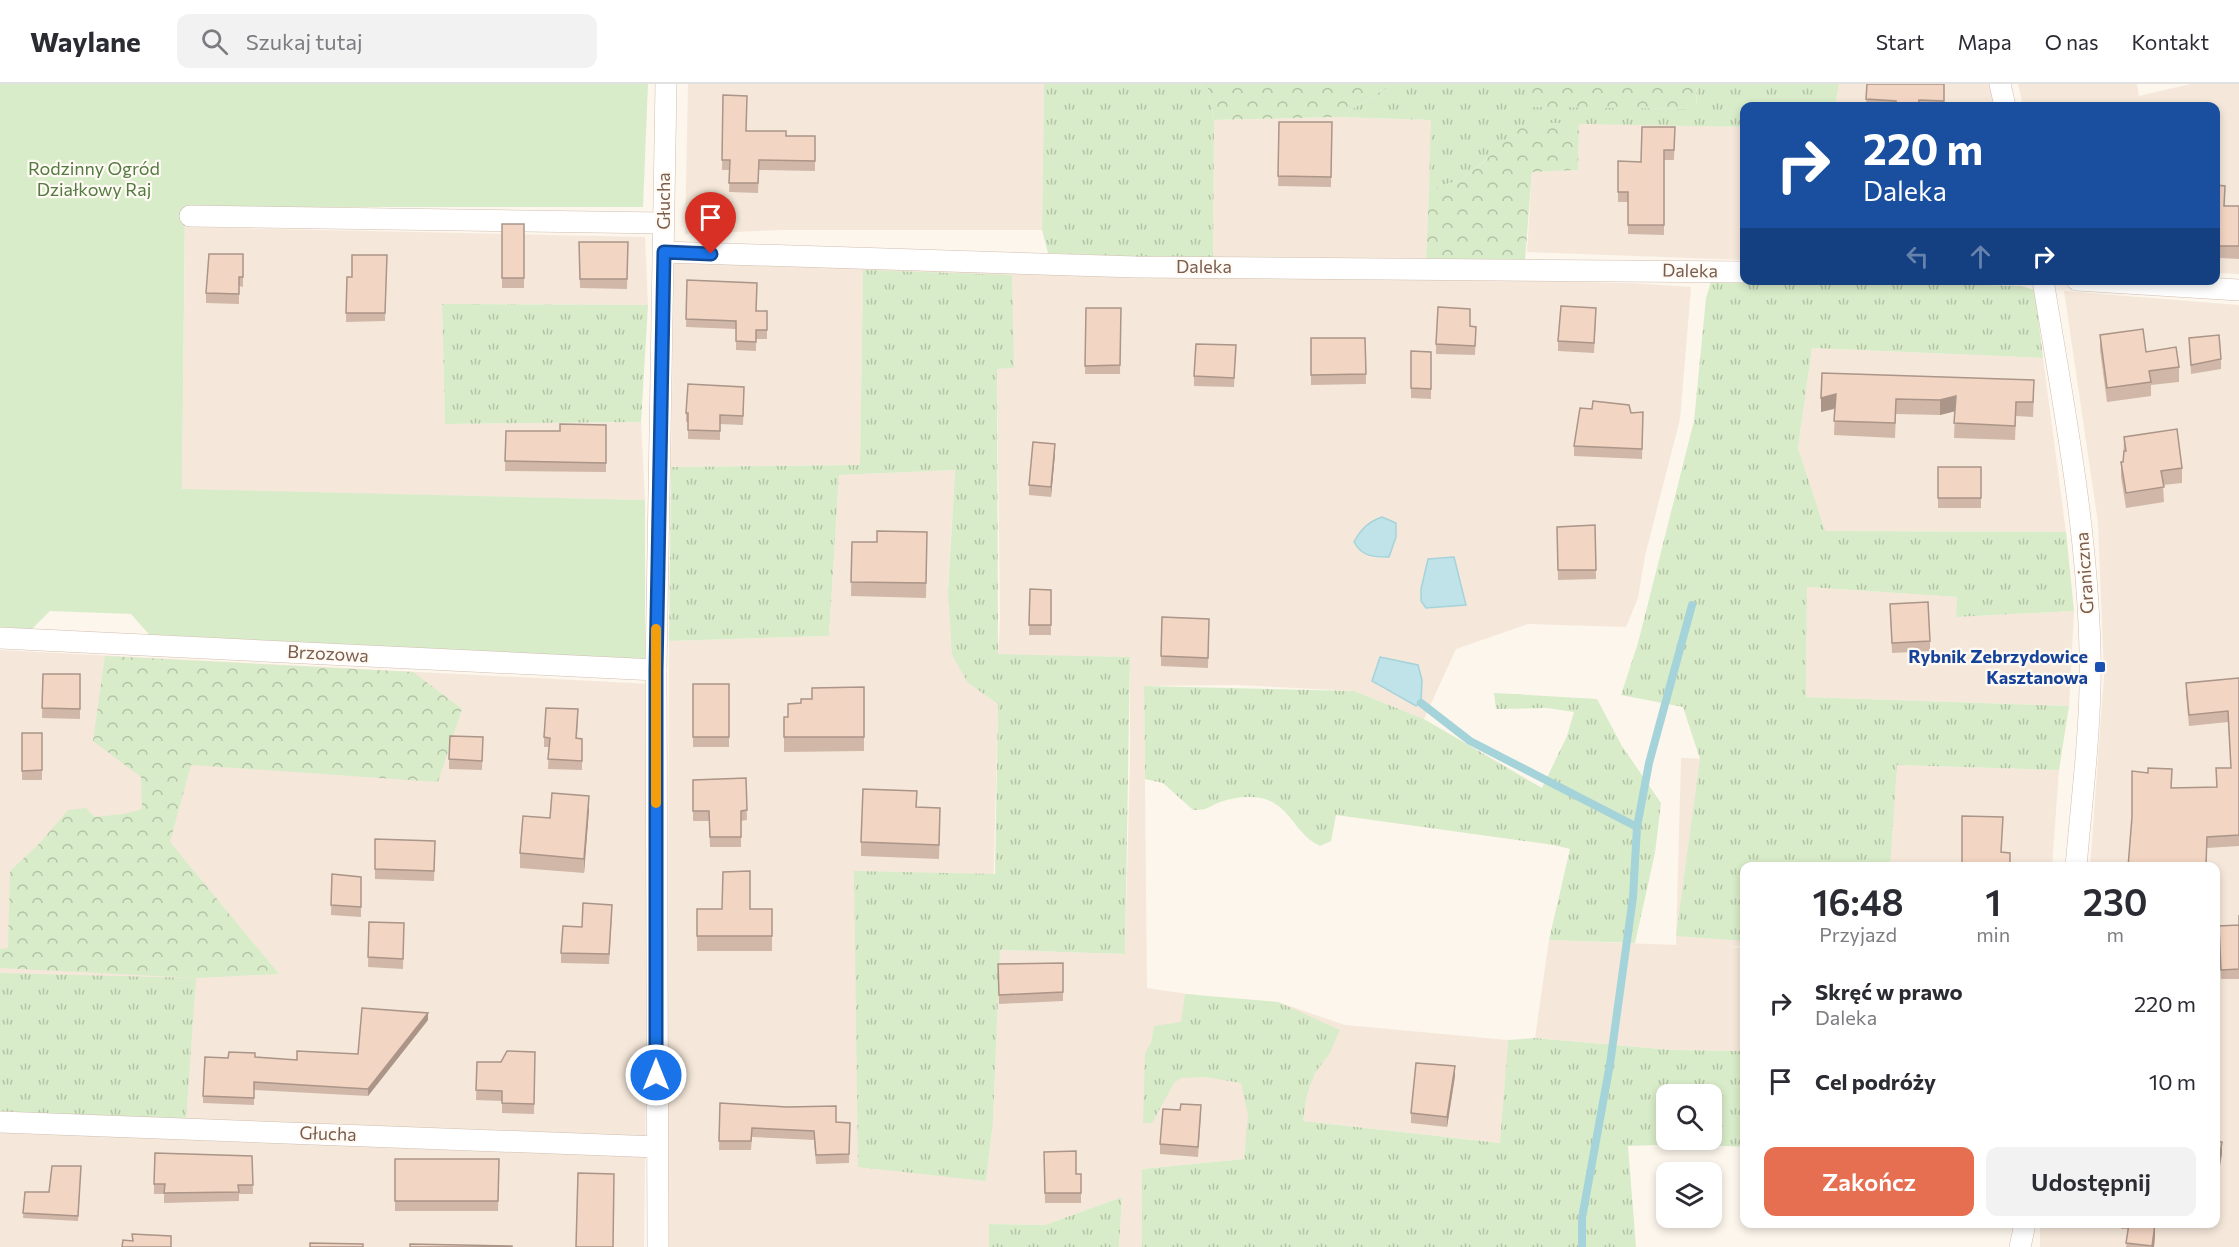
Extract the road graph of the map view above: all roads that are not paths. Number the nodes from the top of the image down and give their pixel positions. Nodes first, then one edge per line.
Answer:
1 (666, 84) edge
2 (2000, 84) edge
3 (2004, 102) edge
4 (190, 216) dead end
5 (663, 224) junction
6 (664, 252) junction
7 (1740, 272) edge
8 (2044, 285) edge
9 (2158, 285) edge
10 (2239, 290) edge
11 (0, 638) edge
12 (656, 670) junction
13 (2076, 862) edge
14 (0, 1122) edge
15 (657, 1147) junction
16 (2024, 1228) edge
17 (658, 1247) edge
18 (2020, 1247) edge

1 - 5 street, Głucha
2 - 3 street
4 - 5 street
5 - 6 street, Głucha
6 - 7 street, Daleka
6 - 12 street, Głucha
8 - 13 street, Graniczna
9 - 10 street
11 - 12 street, Brzozowa
12 - 15 street, Głucha
14 - 15 street, Głucha
15 - 17 street, Głucha
16 - 18 street

